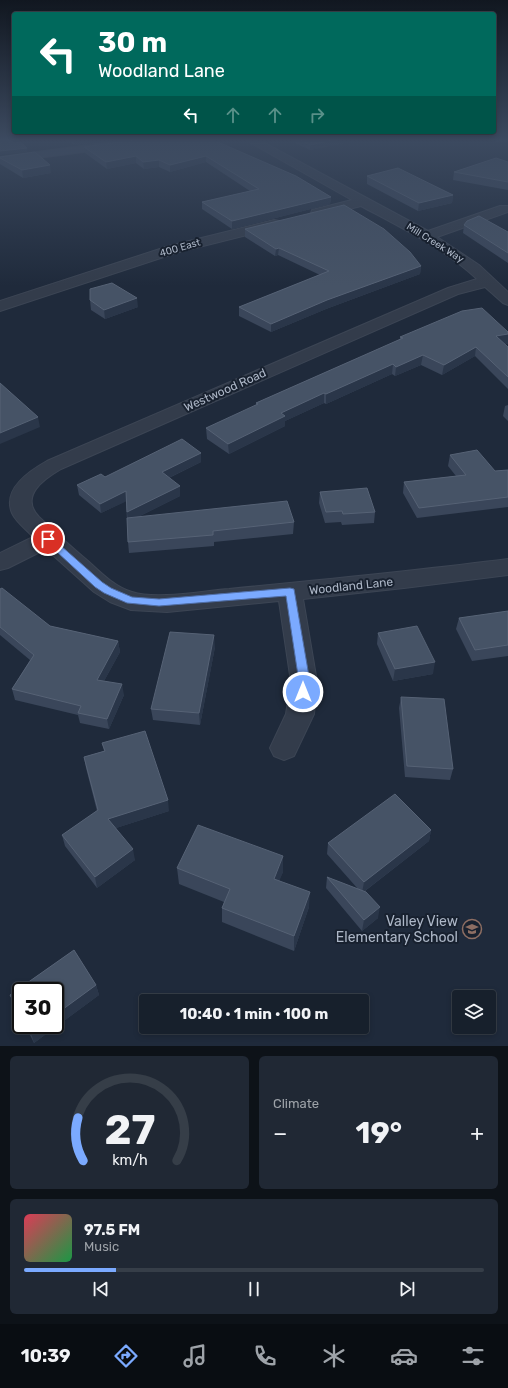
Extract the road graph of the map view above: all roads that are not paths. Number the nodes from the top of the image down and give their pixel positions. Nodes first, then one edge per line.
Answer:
1 (340, 188) edge
2 (364, 201) junction
3 (505, 209) dead end
4 (303, 216) edge
5 (288, 220) edge
6 (426, 236) junction
7 (488, 281) junction
8 (508, 300) edge
9 (0, 306) edge
10 (48, 539) junction
11 (0, 562) edge
12 (508, 566) edge
13 (290, 592) junction
14 (284, 748) dead end

1 - 2 street, Mill Creek Way
2 - 4 street
2 - 6 street, Mill Creek Way
3 - 6 street
5 - 9 street, 400 East
6 - 7 street, Mill Creek Way
7 - 8 street, Mill Creek Way
7 - 10 street, Westwood Road
10 - 11 street
10 - 13 street, Woodland Lane
12 - 13 street, Woodland Lane
13 - 14 street

